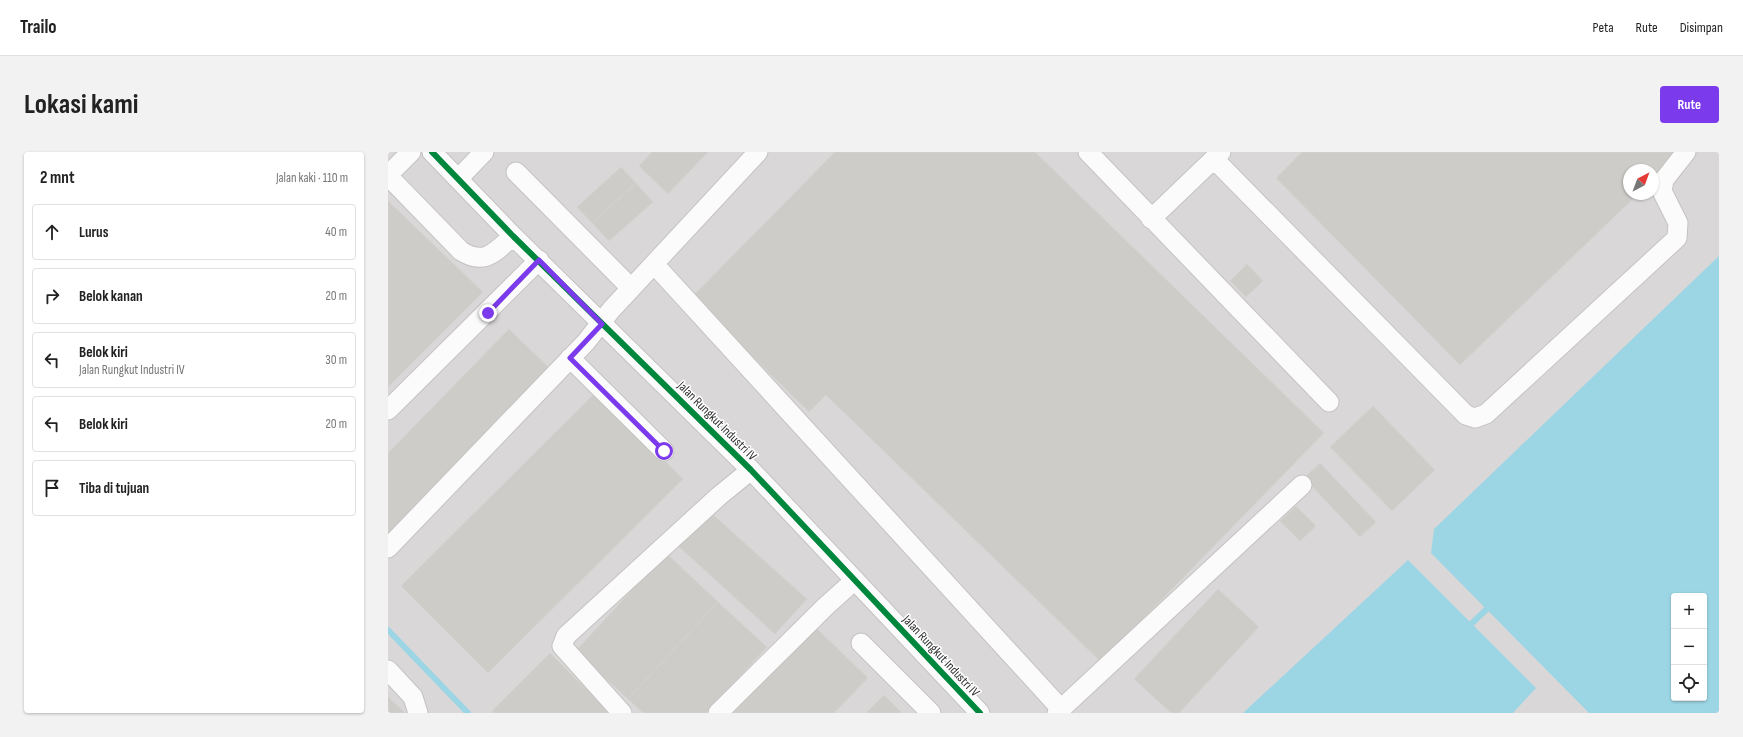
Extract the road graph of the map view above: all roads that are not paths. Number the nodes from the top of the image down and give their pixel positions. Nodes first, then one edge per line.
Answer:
1 (411, 152) edge
2 (432, 152) edge
3 (484, 152) edge
4 (758, 152) edge
5 (1088, 152) edge
6 (1686, 152) edge
7 (1213, 160) edge
8 (516, 172) dead end
9 (388, 176) edge
10 (458, 179) junction
11 (1152, 219) junction
12 (513, 236) junction
13 (539, 260) junction
14 (654, 264) junction
15 (631, 288) junction
16 (602, 324) junction
17 (570, 358) junction
18 (1329, 402) dead end
19 (388, 410) edge
20 (664, 451) dead end
21 (751, 470) junction
22 (1302, 485) dead end
23 (388, 548) edge
24 (855, 580) junction
25 (862, 643) dead end
26 (388, 670) edge
27 (1059, 711) edge
28 (418, 713) edge
29 (622, 713) edge
30 (718, 713) edge
31 (931, 713) edge
32 (980, 713) edge

1 - 9 street
2 - 10 street, Jalan Rungkut Industri IV
3 - 10 street
4 - 14 street
5 - 11 street
6 - 7 street
7 - 11 street
8 - 15 street
9 - 12 street
10 - 12 street, Jalan Rungkut Industri IV
11 - 18 street
12 - 13 street, Jalan Rungkut Industri IV
13 - 16 street, Jalan Rungkut Industri IV
13 - 19 street
14 - 15 street
14 - 27 street
15 - 16 street
16 - 17 street
16 - 21 street, Jalan Rungkut Industri IV
17 - 20 street
17 - 23 street
21 - 24 street, Jalan Rungkut Industri IV
21 - 29 street
22 - 27 street
24 - 30 street
24 - 32 street, Jalan Rungkut Industri IV
25 - 31 street
26 - 28 street

